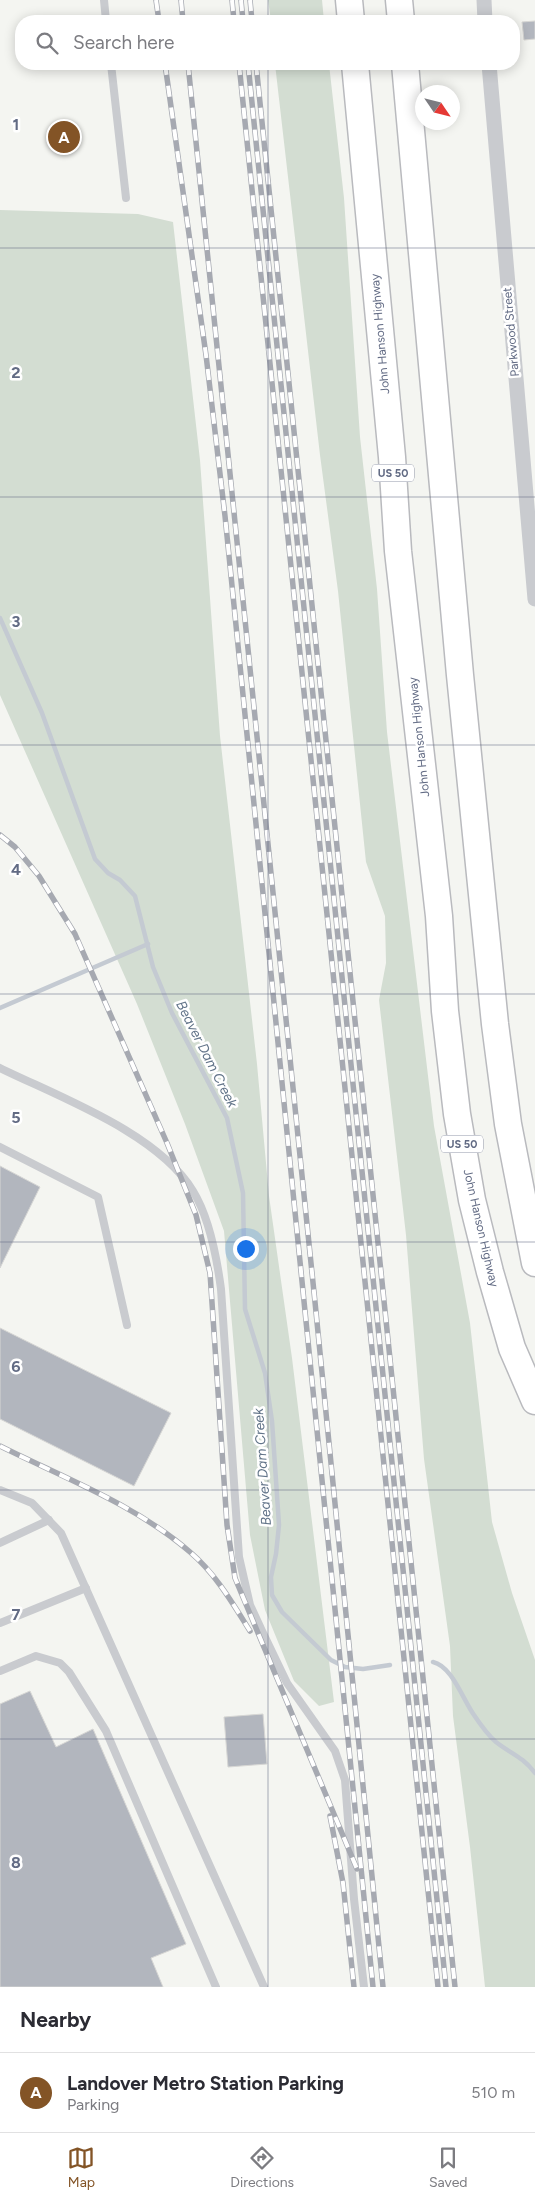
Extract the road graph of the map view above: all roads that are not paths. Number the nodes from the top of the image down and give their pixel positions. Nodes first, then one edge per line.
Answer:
1 (104, 0) edge
2 (349, 0) edge
3 (399, 0) edge
4 (484, 0) edge
5 (105, 15) edge
6 (350, 15) edge
7 (400, 15) edge
8 (485, 15) edge
9 (113, 70) edge
10 (356, 70) edge
11 (406, 70) edge
12 (490, 70) edge
13 (126, 198) dead end
14 (532, 540) edge
15 (535, 599) edge
16 (0, 1068) edge
17 (0, 1147) edge
18 (535, 1263) edge
19 (127, 1324) dead end
20 (534, 1400) edge
21 (0, 1490) edge
22 (49, 1520) junction
23 (0, 1543) edge
24 (86, 1588) junction
25 (0, 1623) edge
26 (0, 1671) edge
27 (216, 1987) edge
28 (264, 1987) edge
29 (364, 1987) edge

1 - 5 lane
2 - 6 highway
3 - 7 highway
4 - 8 street
9 - 13 lane
10 - 20 highway, John Hanson Highway / US 50
11 - 18 highway
12 - 14 street, Parkwood Street
14 - 15 street, Parkwood Street
16 - 29 lane
17 - 19 lane
21 - 22 lane
22 - 23 lane
22 - 24 lane
24 - 25 lane
24 - 28 lane
26 - 27 lane

